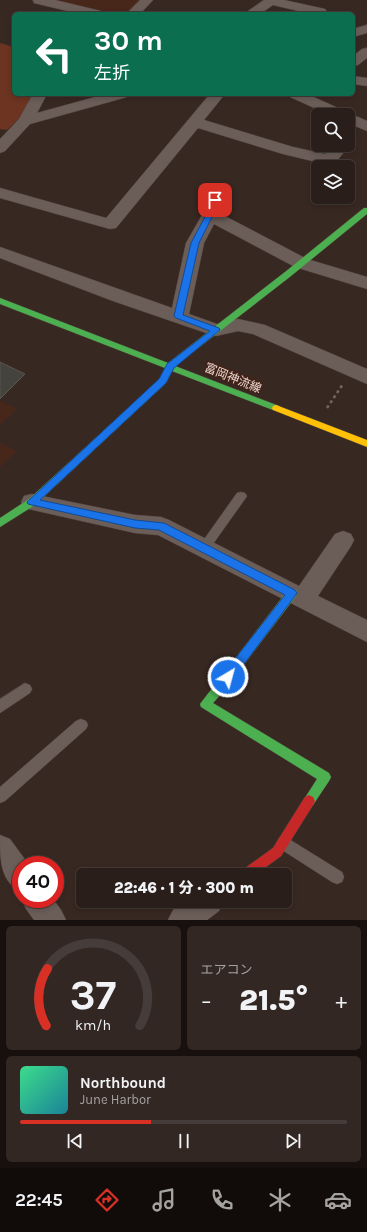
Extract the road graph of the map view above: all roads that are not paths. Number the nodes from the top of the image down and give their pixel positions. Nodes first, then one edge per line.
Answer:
1 (39, 0) edge
2 (147, 0) edge
3 (321, 9) edge
4 (88, 12) edge
5 (135, 12) edge
6 (254, 12) edge
7 (367, 52) edge
8 (355, 61) edge
9 (355, 80) edge
10 (367, 82) edge
11 (39, 96) edge
12 (115, 96) edge
13 (216, 96) edge
14 (299, 96) edge
15 (326, 108) edge
16 (25, 120) junction
17 (195, 122) junction
18 (6, 134) edge
19 (0, 148) edge
20 (336, 152) edge
21 (0, 193) edge
22 (367, 210) edge
23 (0, 252) edge
24 (302, 263) junction
25 (367, 283) edge
26 (0, 301) edge
27 (178, 316) junction
28 (216, 330) junction
29 (170, 366) junction
30 (360, 374) edge
31 (367, 444) edge
32 (241, 496) dead end
33 (32, 502) junction
34 (0, 524) edge
35 (343, 540) dead end
36 (204, 548) junction
37 (297, 596) junction
38 (365, 628) edge
39 (25, 689) dead end
40 (0, 707) edge
41 (81, 725) dead end
42 (0, 796) edge
43 (284, 843) junction
44 (0, 849) edge
45 (12, 866) edge
46 (255, 868) edge
47 (336, 877) dead end
48 (42, 908) edge
49 (199, 908) edge
50 (51, 920) edge
51 (183, 920) edge

1 - 4 street
2 - 5 street
3 - 6 street
7 - 8 street
9 - 10 street
11 - 16 street
12 - 16 street
13 - 17 street
14 - 15 street
16 - 18 street
17 - 20 street
17 - 21 street
18 - 19 street
22 - 24 street
23 - 27 street
24 - 25 street
24 - 27 street
24 - 28 street
26 - 29 street, 富岡神流線
27 - 28 street
28 - 29 street
28 - 30 street
29 - 31 street, 富岡神流線
29 - 33 street
32 - 36 lane
33 - 34 street
33 - 36 street
35 - 37 street
36 - 37 street
37 - 38 street
37 - 43 street
39 - 40 lane
41 - 42 lane
43 - 46 street
43 - 47 lane
44 - 45 street
48 - 50 street
49 - 51 street

